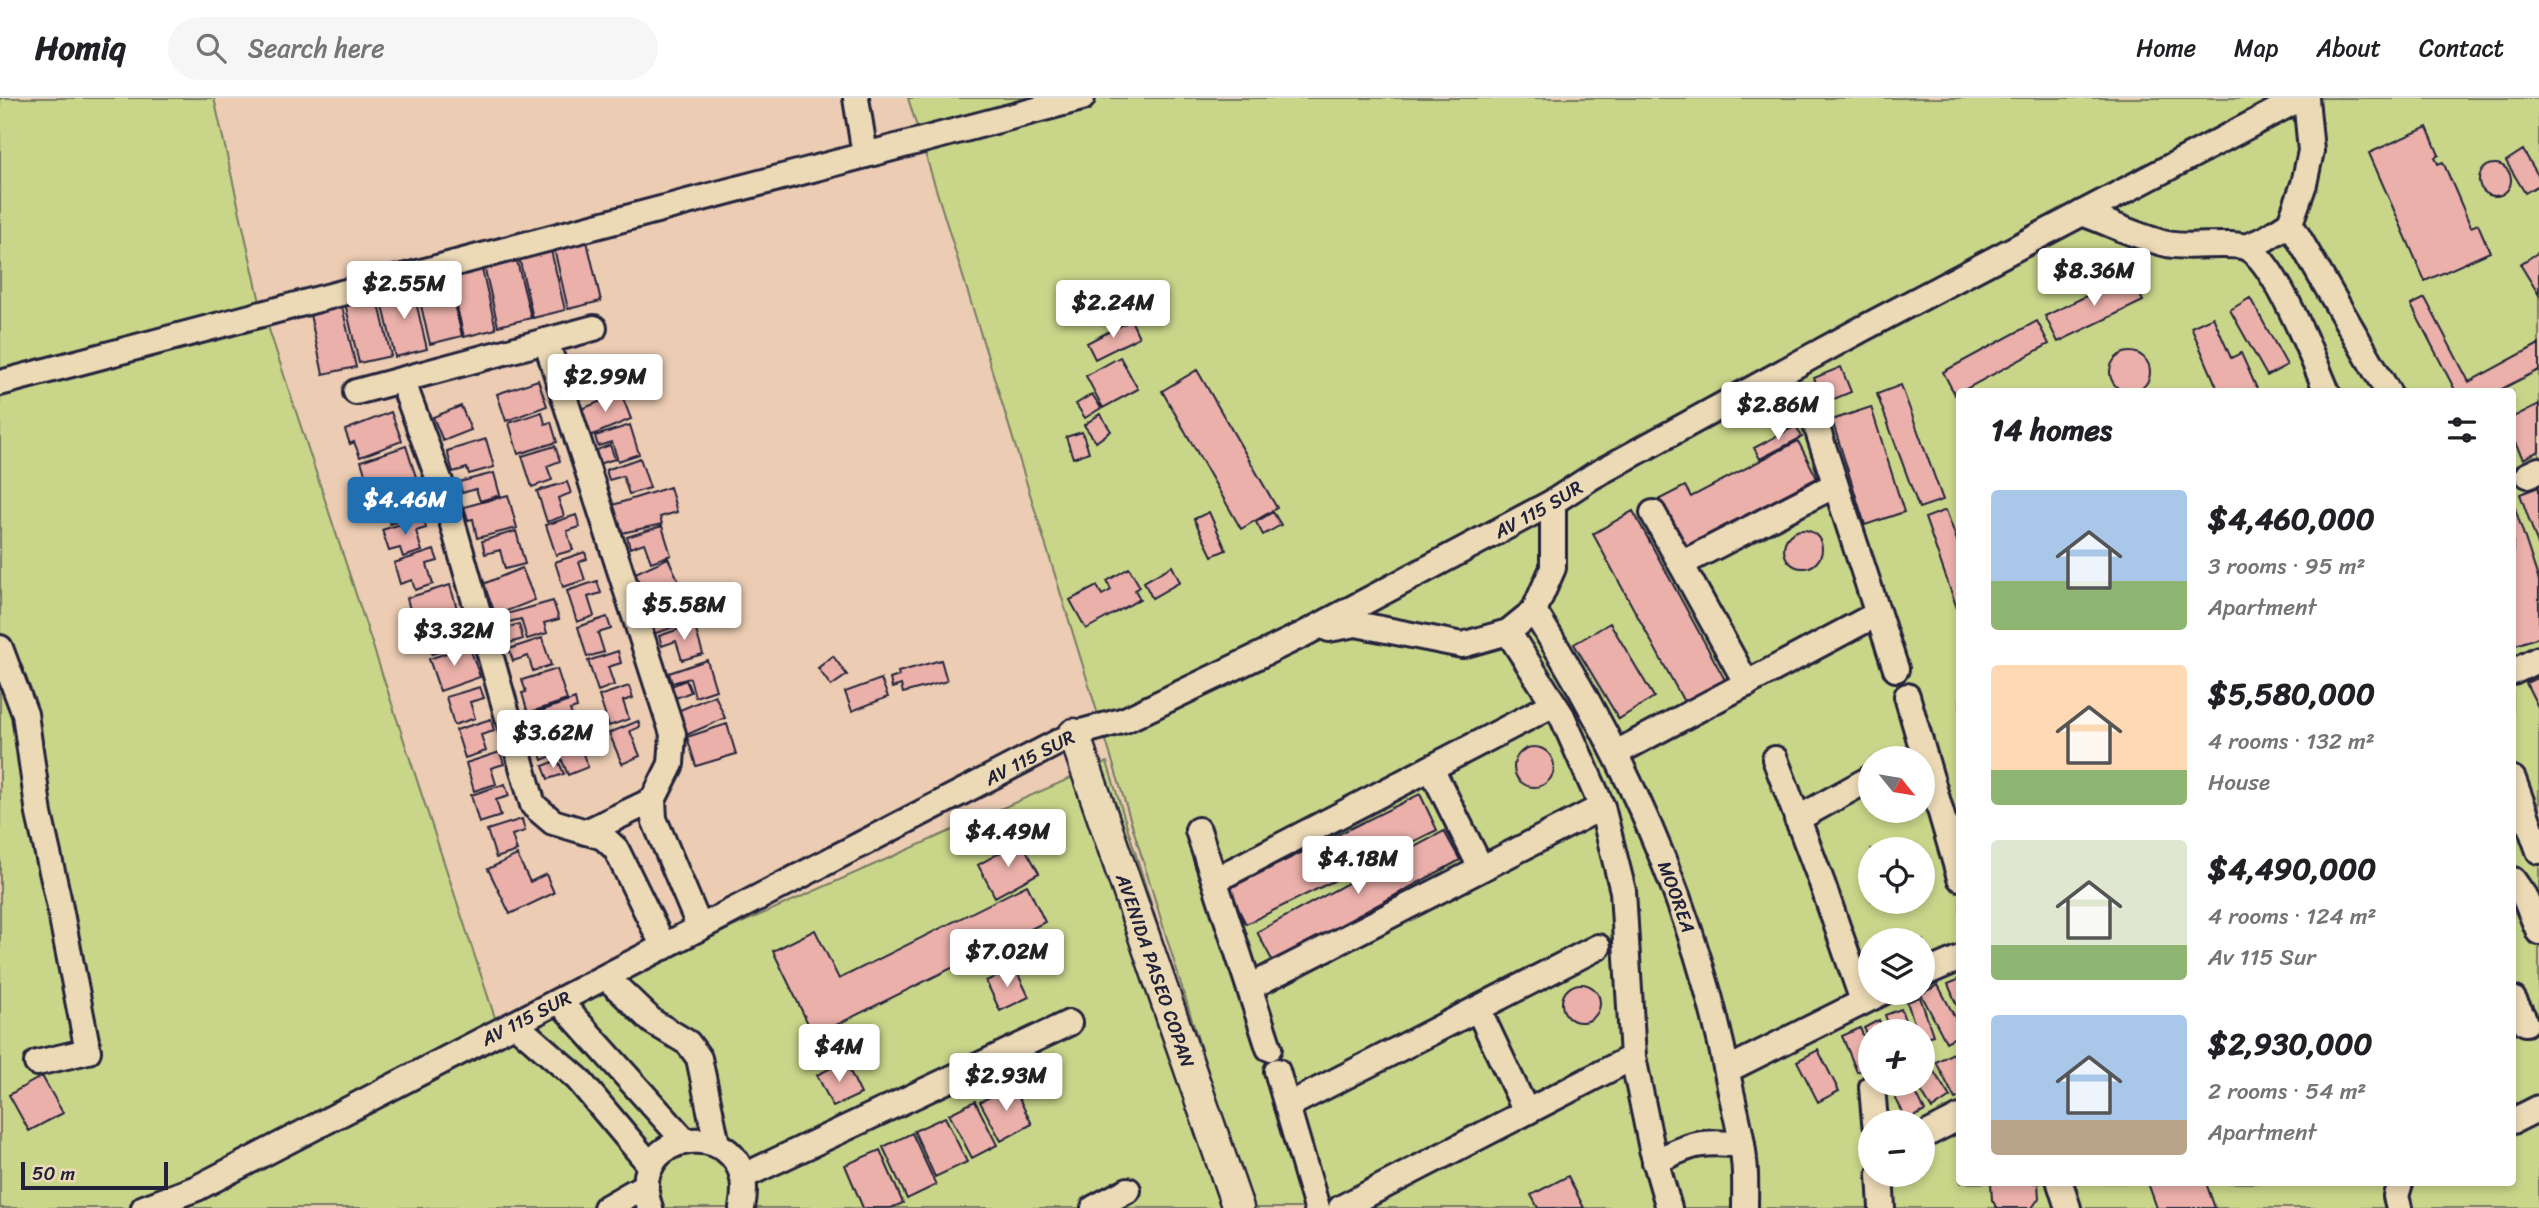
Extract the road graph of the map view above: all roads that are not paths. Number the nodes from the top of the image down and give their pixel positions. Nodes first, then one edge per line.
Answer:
1 (856, 98) edge
2 (1082, 98) edge
3 (2304, 98) edge
4 (864, 155) junction
5 (2082, 213) junction
6 (2290, 223) junction
7 (2246, 247) junction
8 (594, 328) dead end
9 (546, 341) junction
10 (402, 380) junction
11 (0, 383) edge
12 (2325, 388) edge
13 (2386, 388) edge
14 (356, 392) dead end
15 (1817, 428) dead end
16 (1835, 485) junction
17 (1553, 502) junction
18 (1653, 513) dead end
19 (1681, 564) junction
20 (1534, 611) junction
21 (1877, 614) junction
22 (1508, 632) junction
23 (1304, 634) junction
24 (0, 648) edge
25 (2539, 659) edge
26 (1896, 670) dead end
27 (2516, 670) edge
28 (1577, 679) junction
29 (1747, 684) junction
30 (1907, 696) dead end
31 (1550, 698) junction
32 (1074, 734) junction
33 (1913, 746) edge
34 (1616, 753) junction
35 (1775, 759) dead end
36 (1431, 768) junction
37 (1858, 785) edge
38 (2516, 787) edge
39 (653, 800) junction
40 (1602, 807) junction
41 (1936, 813) edge
42 (1797, 818) junction
43 (1198, 830) dead end
44 (586, 832) junction
45 (2539, 851) edge
46 (1480, 867) junction
47 (1956, 867) edge
48 (1215, 880) junction
49 (2516, 884) edge
50 (700, 928) junction
51 (2539, 932) edge
52 (664, 947) junction
53 (1598, 947) dead end
54 (1956, 960) edge
55 (1858, 962) edge
56 (1935, 969) edge
57 (606, 977) junction
58 (1250, 987) junction
59 (559, 1002) junction
60 (1858, 1004) edge
61 (2516, 1005) edge
62 (1478, 1009) junction
63 (1069, 1023) dead end
64 (2526, 1023) dead end
65 (515, 1024) junction
66 (1269, 1048) dead end
67 (1633, 1057) junction
68 (37, 1063) dead end
69 (1727, 1070) junction
70 (1277, 1071) dead end
71 (1287, 1106) junction
72 (2539, 1108) edge
73 (1526, 1111) junction
74 (1956, 1119) edge
75 (2516, 1120) edge
76 (1935, 1130) edge
77 (684, 1140) junction
78 (717, 1144) junction
79 (1742, 1145) junction
80 (1656, 1162) junction
81 (744, 1176) junction
82 (649, 1186) edge
83 (2061, 1186) edge
84 (2399, 1186) edge
85 (1881, 1187) edge
86 (1128, 1191) dead end
87 (144, 1208) edge
88 (606, 1208) edge
89 (742, 1208) edge
90 (1094, 1208) edge
91 (1238, 1208) edge
92 (1317, 1208) edge
93 (1341, 1208) edge
94 (1669, 1208) edge
95 (1744, 1208) edge
96 (1882, 1208) edge
97 (2068, 1208) edge
98 (2399, 1208) edge

1 - 4 street
2 - 4 street
3 - 5 street, AV 115 SUR
3 - 6 street
4 - 11 street
5 - 7 street
5 - 17 street, AV 115 SUR
6 - 7 street
6 - 13 street
7 - 12 street
8 - 9 street
9 - 10 street
9 - 39 street
10 - 14 street
10 - 44 street
15 - 16 street
16 - 19 street
16 - 21 street
17 - 20 street
17 - 23 street, AV 115 SUR
18 - 19 street
19 - 29 street
20 - 22 street
20 - 28 street, MOOREA
21 - 26 street
21 - 29 street
22 - 23 street
22 - 31 street
23 - 32 street, AV 115 SUR
24 - 68 street
25 - 27 street
28 - 31 street
28 - 34 street, MOOREA
29 - 34 street
30 - 33 street
31 - 36 street
31 - 40 street
32 - 50 street, AV 115 SUR
32 - 91 main road, AVENIDA PASEO COPAN
34 - 69 street, MOOREA
35 - 42 street
36 - 46 street
36 - 48 street
37 - 42 street
38 - 45 street
39 - 44 street
39 - 50 street
40 - 46 street
40 - 67 street
41 - 47 street
42 - 55 street
43 - 48 street
44 - 52 street
46 - 58 street
48 - 58 street
49 - 51 street
50 - 52 street, AV 115 SUR
52 - 57 street, AV 115 SUR
53 - 62 street
54 - 56 street
57 - 59 street, AV 115 SUR
57 - 78 street
58 - 66 street
59 - 65 street, AV 115 SUR
59 - 77 street
60 - 69 street
61 - 64 street
62 - 71 street
62 - 73 street
63 - 81 street
65 - 82 street
65 - 87 street, AV 115 SUR
67 - 73 street
67 - 80 street
69 - 79 street, MOOREA
70 - 71 street
71 - 92 street
72 - 75 street
73 - 93 street
74 - 76 street
77 - 78 street
77 - 82 street
78 - 81 street
79 - 80 street
79 - 95 street, MOOREA
80 - 94 street
81 - 89 street
82 - 88 street
83 - 97 street
84 - 98 street
85 - 96 street
86 - 90 street

